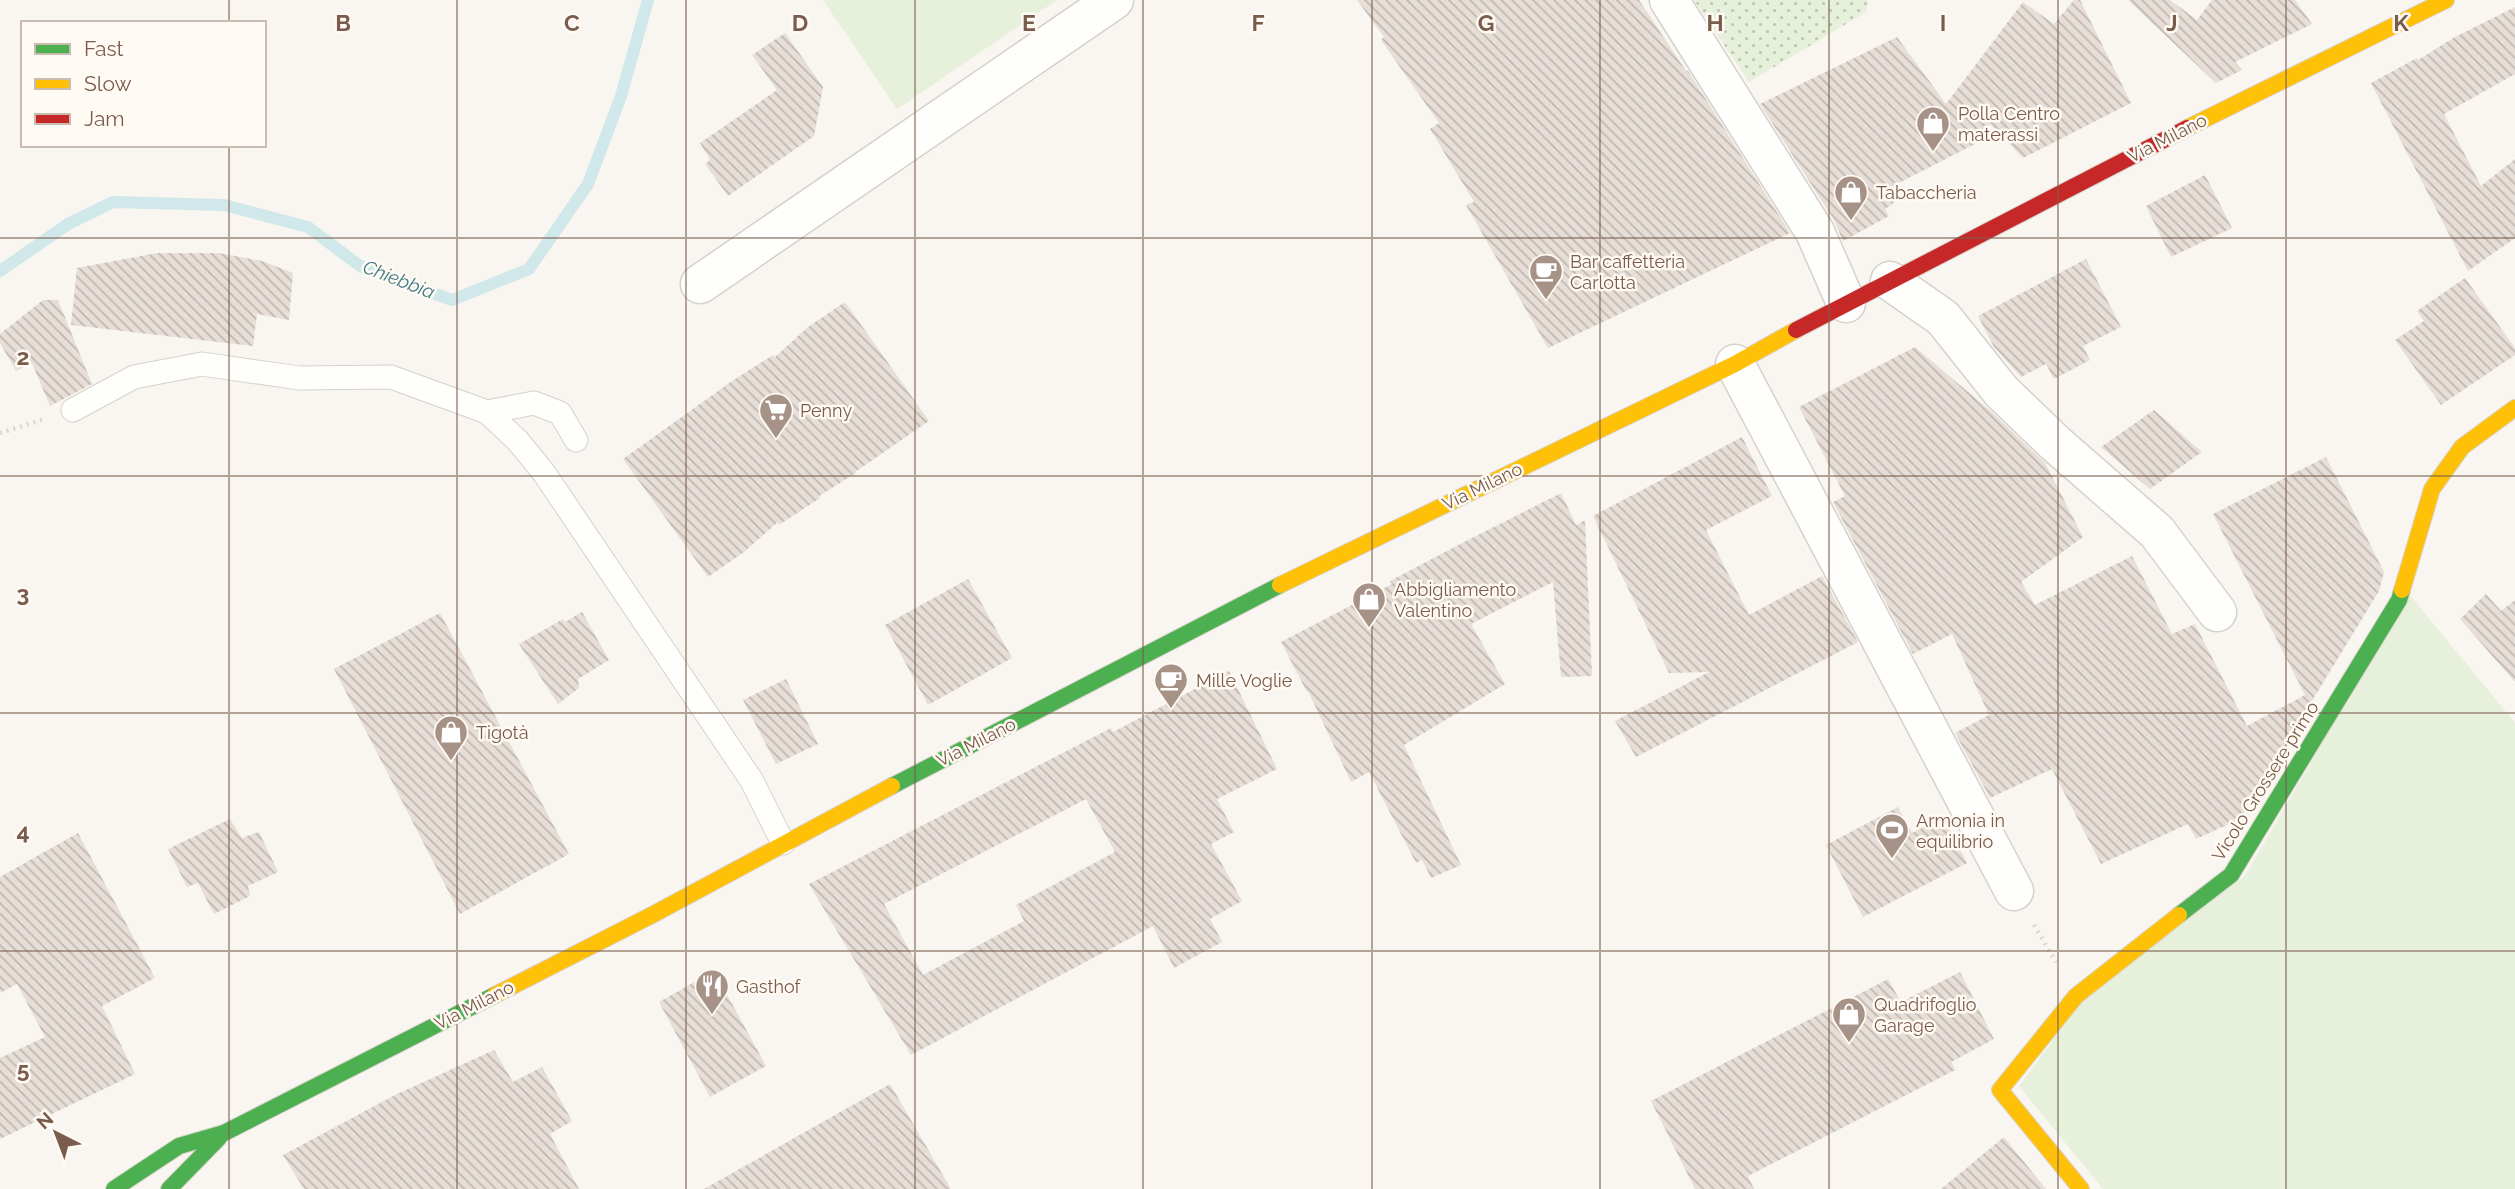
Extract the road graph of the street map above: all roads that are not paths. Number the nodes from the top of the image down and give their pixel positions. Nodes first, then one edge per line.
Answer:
1 (1114, 0) edge
2 (1669, 0) edge
3 (2446, 0) edge
4 (1890, 281) junction
5 (700, 284) dead end
6 (1846, 303) junction
7 (1735, 364) junction
8 (2515, 408) edge
9 (73, 410) road end
10 (487, 412) junction
11 (576, 440) dead end
12 (2217, 612) dead end
13 (783, 843) junction
14 (2014, 891) road end
15 (223, 1133) junction
16 (114, 1189) edge
17 (169, 1189) edge
18 (2081, 1189) edge

1 - 5 street
2 - 6 street
3 - 4 main road, Via Milano
4 - 6 main road, Via Milano
4 - 12 street
6 - 7 main road, Via Milano
7 - 13 main road, Via Milano
7 - 14 street
8 - 18 main road, Vicolo Grossere primo
9 - 10 lane
10 - 11 lane
10 - 13 lane
13 - 15 main road, Via Milano
15 - 16 main road, Via Milano
15 - 17 main road, Via Milano

